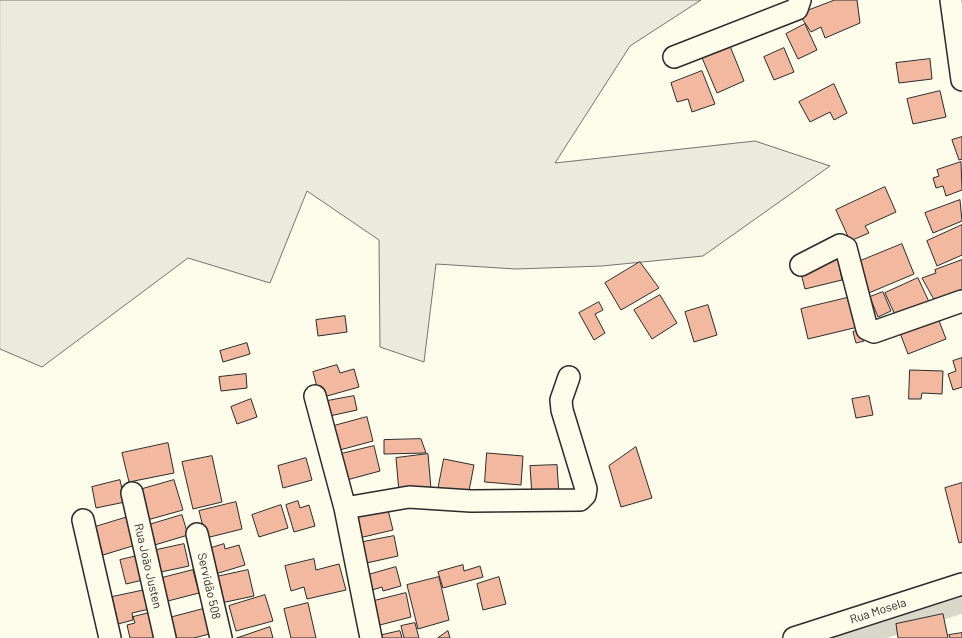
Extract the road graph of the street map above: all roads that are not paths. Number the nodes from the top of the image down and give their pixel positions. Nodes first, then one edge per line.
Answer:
1 (800, 0) edge
2 (952, 0) edge
3 (674, 57) dead end
4 (962, 80) edge
5 (801, 265) dead end
6 (962, 301) edge
7 (569, 377) dead end
8 (315, 396) dead end
9 (132, 493) dead end
10 (345, 508) junction
11 (83, 520) dead end
12 (197, 534) dead end
13 (962, 584) edge
14 (110, 638) edge
15 (165, 638) edge
16 (221, 638) edge
17 (370, 638) edge
18 (794, 638) edge

1 - 3 street
2 - 4 street
5 - 6 street
7 - 10 street
8 - 10 street
9 - 15 street, Rua João Justen
10 - 17 street
11 - 14 street
12 - 16 street, Servidão 508
13 - 18 street, Rua Mosela

